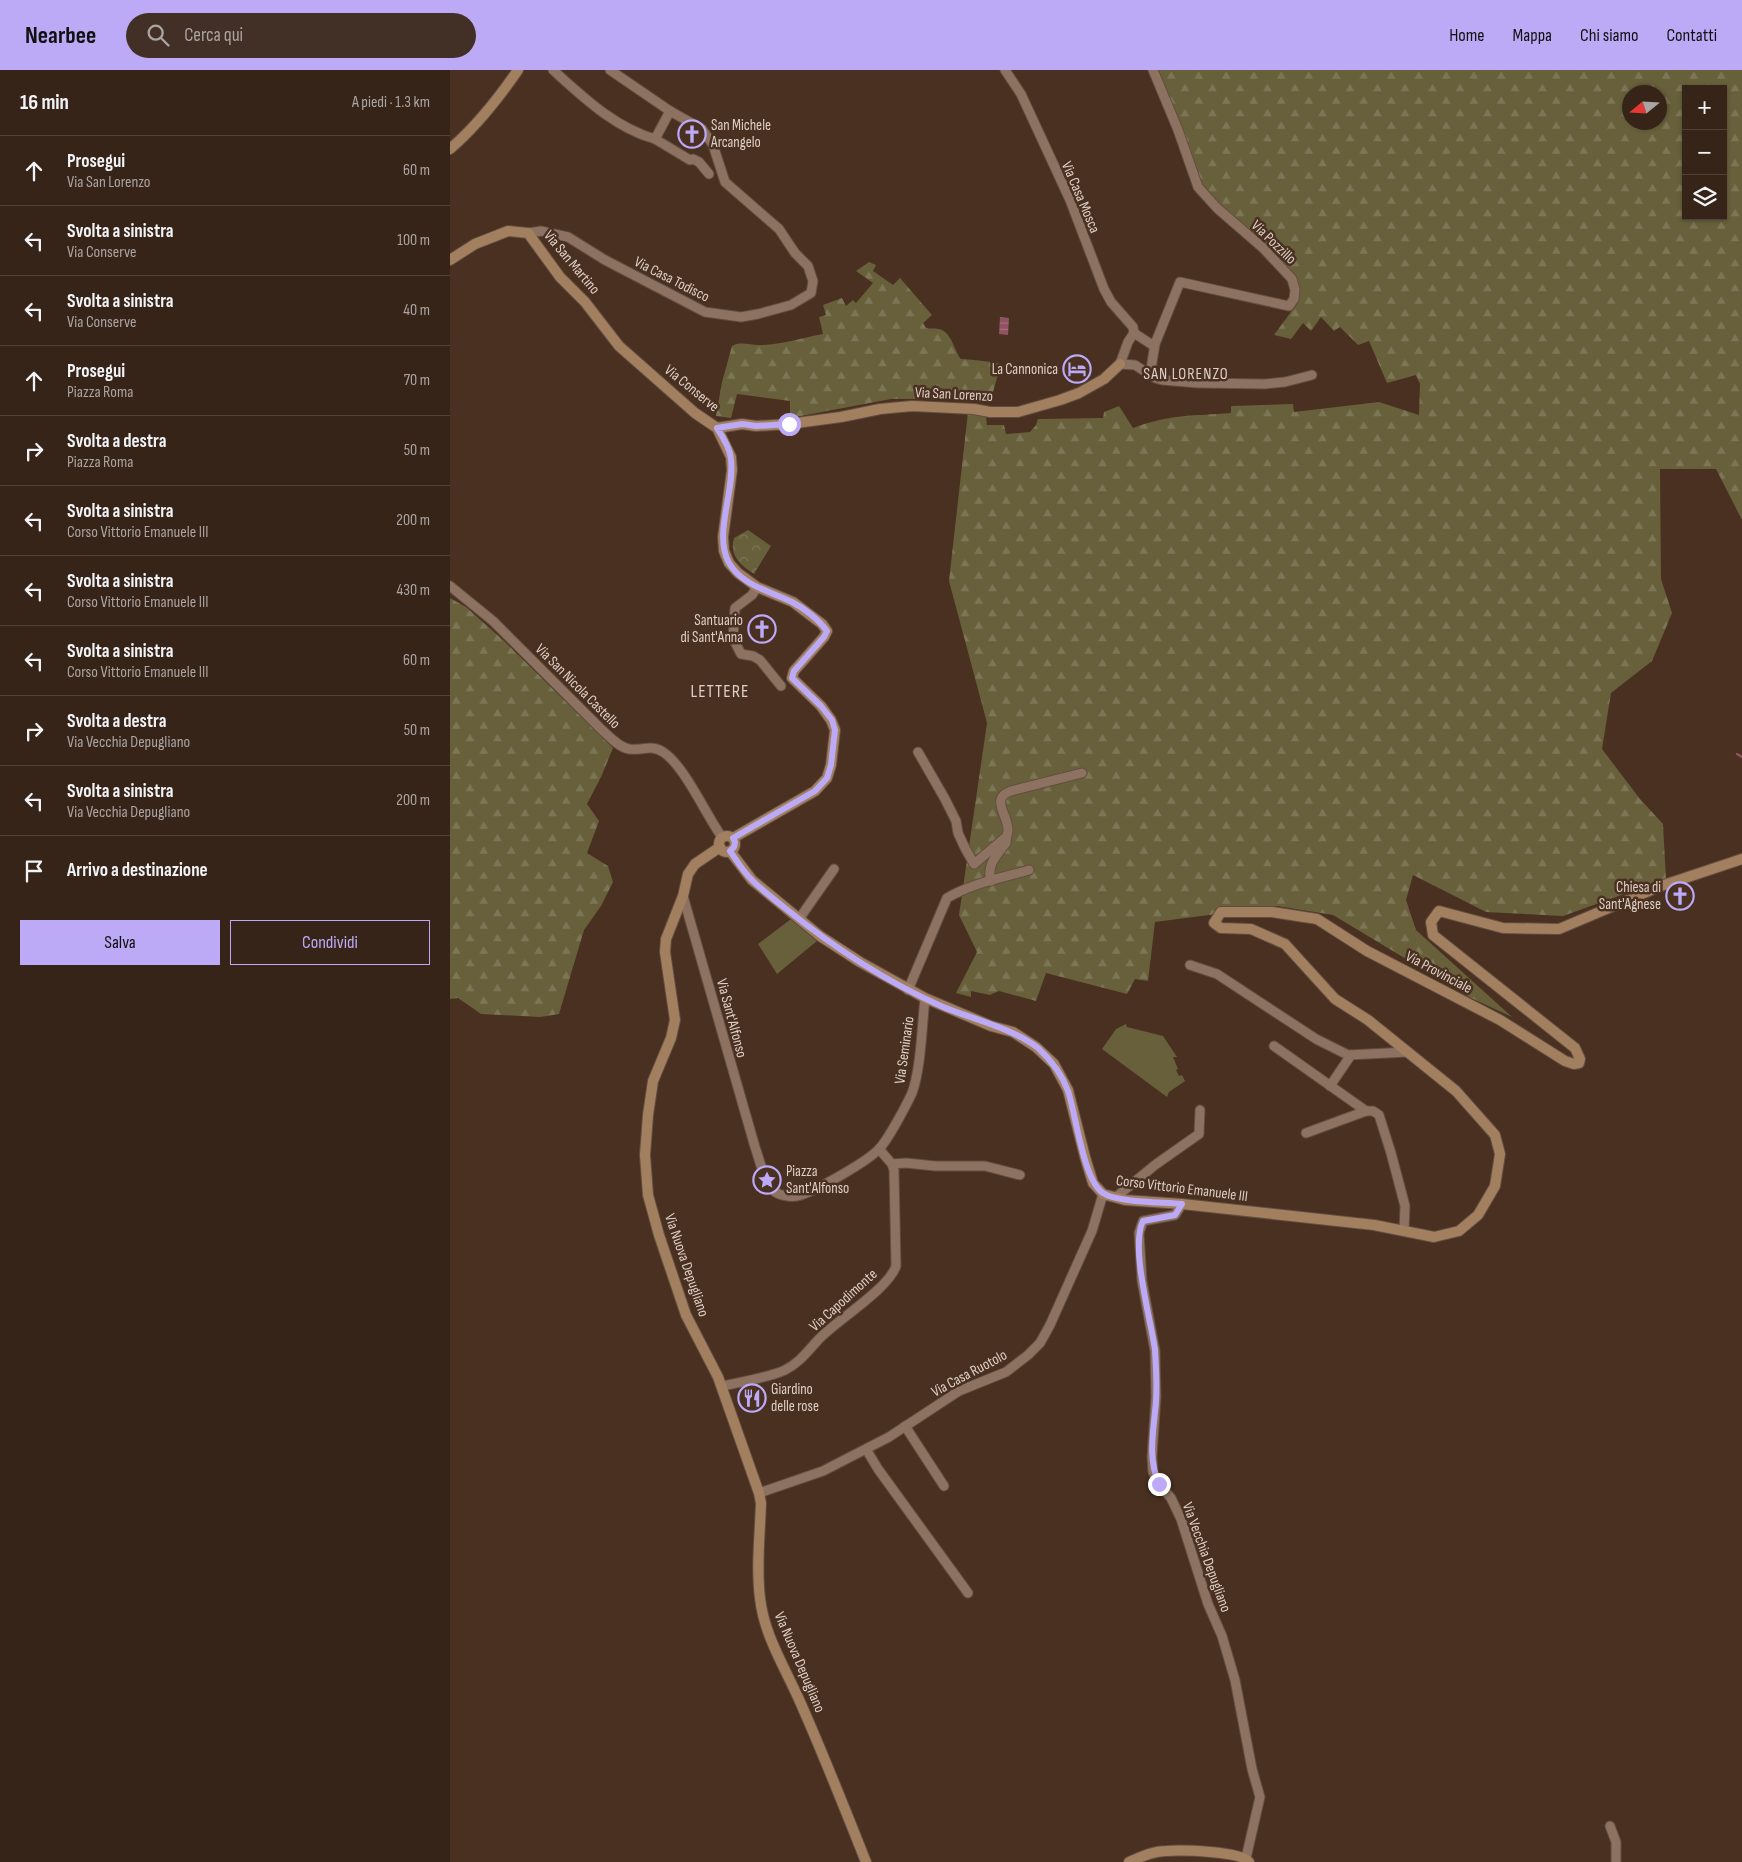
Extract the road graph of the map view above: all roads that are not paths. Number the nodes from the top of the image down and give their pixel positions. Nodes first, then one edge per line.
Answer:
1 (518, 70) edge
2 (553, 70) edge
3 (610, 70) edge
4 (1006, 70) edge
5 (1153, 70) edge
6 (670, 111) junction
7 (654, 139) junction
8 (450, 149) edge
9 (709, 174) dead end
10 (528, 233) junction
11 (450, 260) edge
12 (608, 331) joint
13 (1134, 333) junction
14 (1154, 346) junction
15 (1120, 364) junction
16 (1150, 375) junction
17 (1312, 375) dead end
18 (717, 428) junction
19 (450, 586) edge
20 (758, 587) junction
21 (781, 686) dead end
22 (918, 752) dead end
23 (1082, 773) dead end
24 (1006, 837) junction
25 (725, 841) junction
26 (1742, 859) edge
27 (834, 869) dead end
28 (1030, 870) dead end
29 (991, 881) junction
30 (683, 896) junction
31 (799, 919) junction
32 (1190, 965) dead end
33 (908, 990) junction
34 (925, 998) junction
35 (1274, 1046) dead end
36 (1408, 1052) junction
37 (1351, 1056) junction
38 (1330, 1086) junction
39 (1200, 1110) dead end
40 (1366, 1111) junction
41 (1306, 1133) dead end
42 (880, 1148) junction
43 (892, 1164) junction
44 (1020, 1175) dead end
45 (1104, 1194) junction
46 (795, 1197) joint
47 (1116, 1197) junction
48 (1182, 1204) junction
49 (1404, 1231) junction
50 (1459, 1231) joint
51 (722, 1386) junction
52 (905, 1426) junction
53 (866, 1449) junction
54 (944, 1486) dead end
55 (759, 1493) junction
56 (968, 1593) dead end
57 (1610, 1826) dead end
58 (1247, 1860) edge
59 (866, 1862) edge
60 (1129, 1862) edge
61 (1616, 1862) edge

1 - 8 street
2 - 7 street
3 - 6 street
4 - 13 street, Via Casa Mosca
5 - 14 street, Via Pozzillo
6 - 7 street
6 - 10 street, Via Casa Todisco
7 - 9 street
10 - 11 street, Via San Martino
10 - 12 street, Via San Martino
12 - 18 street, Via Conserve
13 - 14 street
13 - 15 street, Via San Lorenzo
14 - 16 street, Via Pozzillo
15 - 16 street
15 - 18 street, Via San Lorenzo
16 - 17 street
18 - 20 street, Via Conserve
19 - 25 street, Via San Nicola Castello
20 - 21 street
20 - 25 street, Via Conserve
22 - 24 street
23 - 24 street
24 - 29 street
25 - 30 street, Via Nuova Depugliano
25 - 31 street, Corso Vittorio Emanuele III
26 - 36 street, Via Provinciale
27 - 31 street
28 - 29 street
29 - 33 street
30 - 46 street, Via Sant'Alfonso
30 - 51 street, Via Nuova Depugliano
31 - 33 street, Corso Vittorio Emanuele III
32 - 37 street
33 - 34 street, Corso Vittorio Emanuele III
34 - 42 street, Via Seminario
34 - 45 street, Corso Vittorio Emanuele III
35 - 38 street
36 - 37 street
36 - 50 street, Via Provinciale
37 - 38 street
38 - 40 street
39 - 47 street
40 - 41 street
40 - 49 street
42 - 43 street
42 - 46 street, Via Seminario
43 - 44 street
43 - 51 street, Via Capodimonte
45 - 47 street, Corso Vittorio Emanuele III
45 - 52 street, Via Casa Ruotolo
47 - 48 street, Corso Vittorio Emanuele III
48 - 49 street, Corso Vittorio Emanuele III
48 - 58 street, Via Vecchia Depugliano
49 - 50 street, Corso Vittorio Emanuele III
51 - 55 street, Via Nuova Depugliano
52 - 53 street, Via Casa Ruotolo
52 - 54 street
53 - 55 street, Via Casa Ruotolo
53 - 56 street
55 - 59 street, Via Nuova Depugliano
57 - 61 street
58 - 60 street

